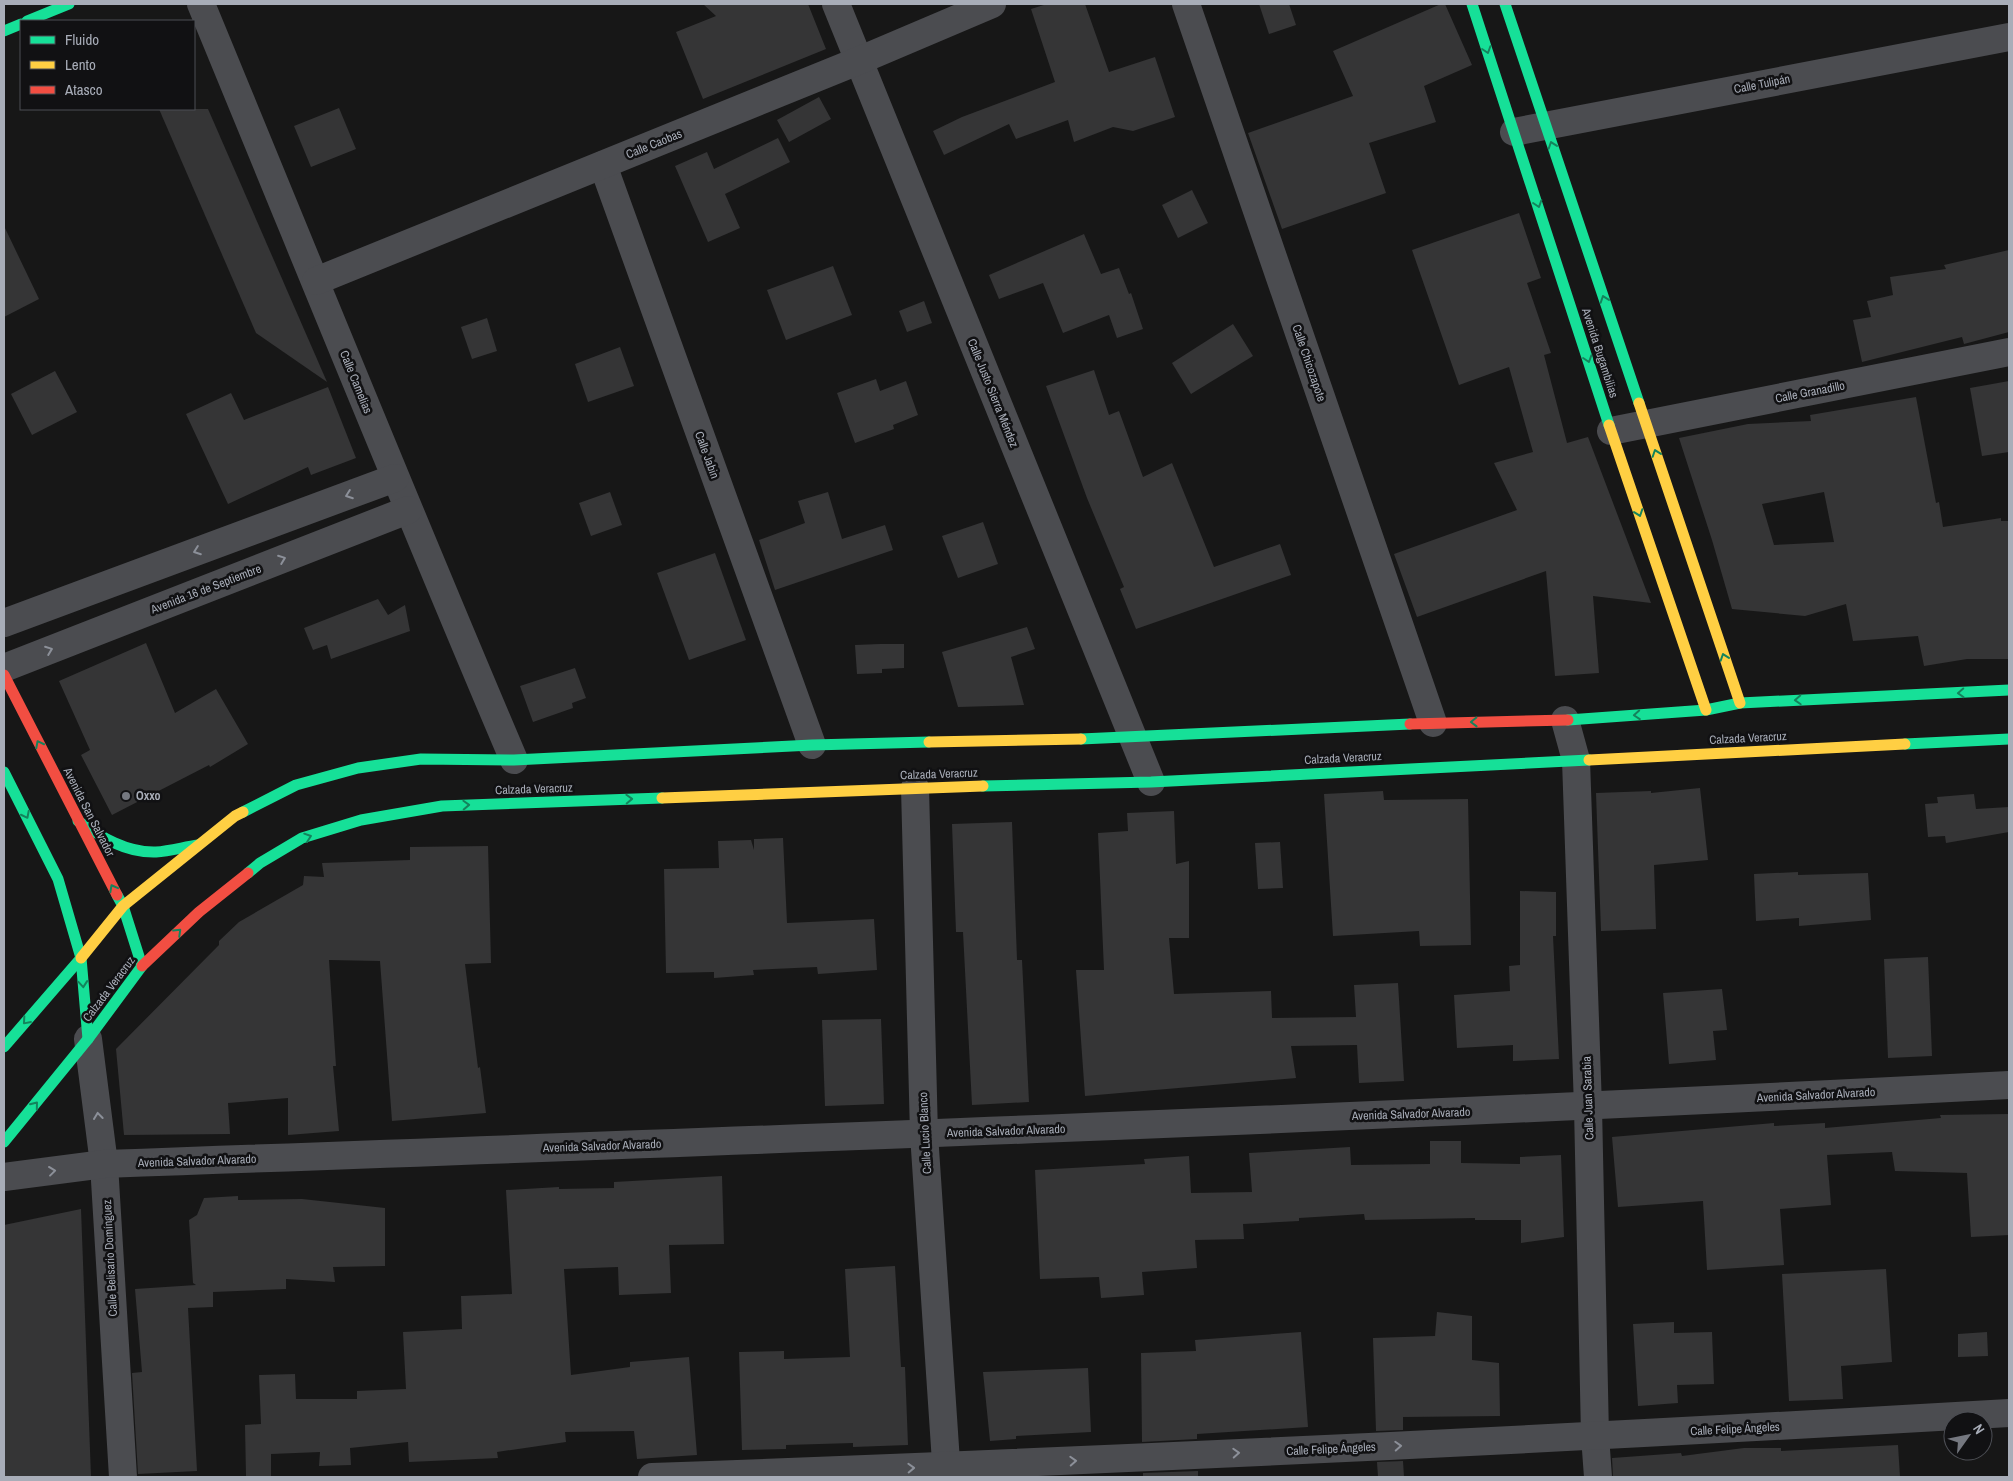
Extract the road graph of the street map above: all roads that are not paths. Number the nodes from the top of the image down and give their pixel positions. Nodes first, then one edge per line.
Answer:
1 (69, 4) edge
2 (201, 4) edge
3 (836, 4) edge
4 (992, 4) edge
5 (1186, 4) edge
6 (1472, 4) edge
7 (1505, 4) edge
8 (29, 20) edge
9 (20, 24) edge
10 (4, 31) edge
11 (2009, 37) edge
12 (858, 61) junction
13 (1545, 125) junction
14 (1514, 132) junction
15 (603, 165) junction
16 (316, 281) junction
17 (2009, 352) edge
18 (1646, 425) junction
19 (1611, 431) junction
20 (395, 478) junction
21 (408, 510) junction
22 (4, 622) edge
23 (4, 668) edge
24 (4, 675) edge
25 (2009, 690) edge
26 (1740, 703) junction
27 (1706, 710) junction
28 (1565, 720) junction
29 (1432, 723) junction
30 (1132, 738) junction
31 (2009, 739) edge
32 (812, 745) junction
33 (514, 760) junction
34 (1576, 760) junction
35 (4, 772) edge
36 (1151, 782) junction
37 (914, 788) junction
38 (78, 821) junction
39 (200, 845) junction
40 (123, 906) junction
41 (81, 958) junction
42 (142, 966) junction
43 (88, 1039) junction
44 (4, 1047) edge
45 (2009, 1085) edge
46 (1588, 1107) junction
47 (924, 1134) junction
48 (4, 1142) edge
49 (104, 1164) junction
50 (4, 1177) edge
51 (2009, 1413) edge
52 (1595, 1436) junction
53 (947, 1472) edge
54 (123, 1477) edge
55 (652, 1477) edge
56 (1598, 1477) edge

1 - 8 main road
2 - 16 street, Calle Camelias
3 - 12 street, Calle Justo Sierra Méndez
4 - 12 street, Calle Caobas
5 - 29 street, Calle Chicozapote
6 -> 14 main road, Avenida Bugambilias
7 - 13 main road, Avenida Bugambilias
9 - 10 main road
11 - 13 street, Calle Tulipán
12 - 15 street, Calle Caobas
12 - 30 street, Calle Justo Sierra Méndez
13 - 14 street, Calle Tulipán
18 -> 13 main road, Avenida Bugambilias
14 -> 19 main road, Avenida Bugambilias
15 - 16 street, Calle Caobas
15 - 32 street, Calle Jabin
16 - 20 street, Calle Camelias
17 - 18 street, Calle Granadillo
18 - 19 street, Calle Granadillo
26 -> 18 main road, Avenida Bugambilias
19 -> 27 main road, Avenida Bugambilias
20 - 21 street, Calle Camelias
20 -> 22 street
23 -> 21 street, Avenida 16 de Septiembre
21 - 33 street, Calle Camelias
38 -> 24 main road, Avenida San Salvador
25 -> 26 main road
26 - 27 main road
27 -> 28 main road
28 -> 29 main road
28 - 34 street, Calle Juan Sarabia
29 - 30 main road
30 - 32 main road
30 - 36 street, Calle Justo Sierra Méndez
31 - 34 main road, Calzada Veracruz
32 - 33 main road
33 - 39 main road
34 - 36 main road, Calzada Veracruz
34 - 46 street, Calle Juan Sarabia
35 -> 41 main road
36 - 37 main road, Calzada Veracruz
42 -> 37 main road, Calzada Veracruz
37 - 47 street, Calle Lucio Blanco
38 - 39 main road
40 -> 38 main road, Avenida San Salvador
39 - 40 main road
40 - 41 main road
40 - 42 main road, Avenida San Salvador
41 -> 43 main road
41 -> 44 main road
42 - 43 main road, Calzada Veracruz
48 -> 43 main road, Calzada Veracruz
49 -> 43 street, Calle Belisario Domínguez
45 - 46 street, Avenida Salvador Alvarado
46 - 47 street, Avenida Salvador Alvarado
46 - 52 street, Calle Juan Sarabia
47 - 49 street, Avenida Salvador Alvarado
47 - 53 street, Calle Lucio Blanco
50 -> 49 street, Avenida Salvador Alvarado
49 - 54 street, Calle Belisario Domínguez
51 - 52 street, Calle Felipe Ángeles
53 -> 52 street, Calle Felipe Ángeles
52 - 56 street, Calle Juan Sarabia
55 -> 53 street, Calle Felipe Ángeles

